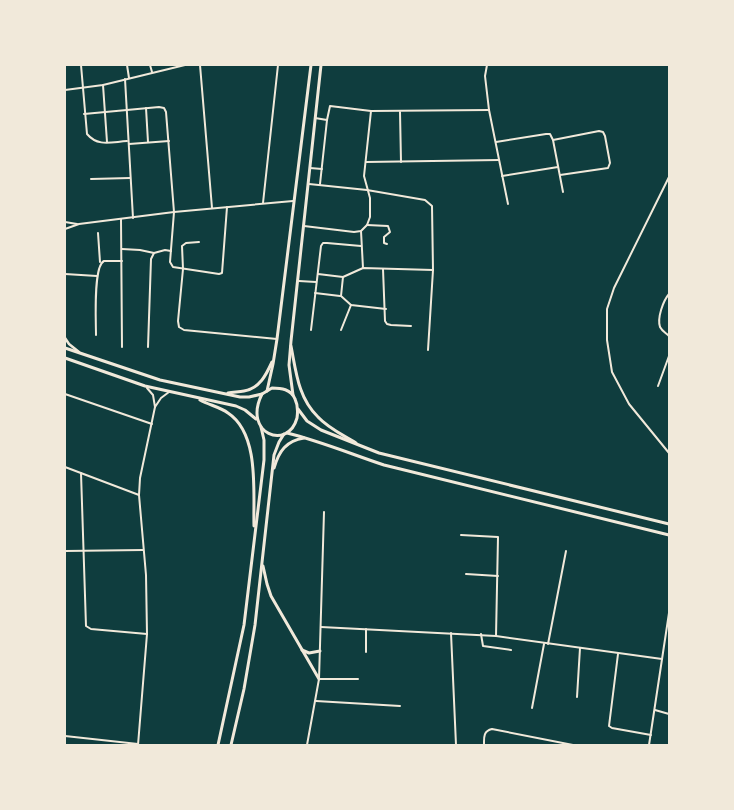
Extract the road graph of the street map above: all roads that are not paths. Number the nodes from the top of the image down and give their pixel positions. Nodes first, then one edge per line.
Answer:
1 (80, 65) edge
2 (127, 65) edge
3 (150, 65) edge
4 (185, 65) edge
5 (200, 65) edge
6 (278, 65) edge
7 (311, 65) edge
8 (321, 65) edge
9 (487, 65) edge
10 (172, 66) edge
11 (152, 72) junction
12 (129, 78) junction
13 (125, 79) junction
14 (103, 84) junction
15 (82, 88) junction
16 (65, 90) edge
17 (146, 108) junction
18 (127, 109) junction
19 (489, 110) junction
20 (372, 111) junction
21 (400, 111) junction
22 (105, 112) junction
23 (84, 114) junction
24 (315, 118) junction
25 (327, 120) junction
26 (553, 140) junction
27 (169, 141) junction
28 (107, 142) junction
29 (148, 142) junction
30 (495, 142) junction
31 (128, 143) junction
32 (499, 160) junction
33 (366, 162) junction
34 (400, 162) junction
35 (558, 167) junction
36 (310, 168) junction
37 (322, 169) junction
38 (560, 175) junction
39 (502, 176) junction
40 (669, 177) edge
41 (91, 178) dead end
42 (130, 178) junction
43 (308, 183) junction
44 (320, 185) junction
45 (367, 190) junction
46 (563, 192) dead end
47 (295, 200) junction
48 (264, 203) junction
49 (508, 204) dead end
50 (227, 206) junction
51 (212, 208) junction
52 (174, 212) junction
53 (133, 218) junction
54 (121, 219) junction
55 (65, 222) edge
56 (79, 224) junction
57 (367, 225) junction
58 (303, 226) junction
59 (65, 229) edge
60 (361, 230) junction
61 (98, 233) dead end
62 (199, 242) dead end
63 (387, 244) dead end
64 (361, 246) junction
65 (122, 249) junction
66 (171, 251) junction
67 (154, 253) junction
68 (122, 261) junction
69 (100, 262) junction
70 (363, 268) junction
71 (183, 269) junction
72 (384, 269) junction
73 (433, 270) junction
74 (65, 274) edge
75 (318, 274) junction
76 (97, 276) junction
77 (343, 277) junction
78 (296, 281) junction
79 (317, 282) junction
80 (316, 293) junction
81 (669, 294) edge
82 (341, 296) junction
83 (352, 305) junction
84 (386, 309) junction
85 (411, 326) dead end
86 (311, 330) dead end
87 (341, 330) dead end
88 (96, 335) dead end
89 (669, 336) edge
90 (65, 338) edge
91 (277, 339) junction
92 (290, 341) junction
93 (122, 347) dead end
94 (148, 347) dead end
95 (65, 348) edge
96 (428, 350) dead end
97 (80, 353) junction
98 (669, 356) edge
99 (274, 357) junction
100 (65, 358) edge
101 (145, 386) junction
102 (658, 386) dead end
103 (267, 391) junction
104 (169, 392) junction
105 (226, 393) junction
106 (65, 394) edge
107 (262, 394) junction
108 (293, 395) junction
109 (195, 398) junction
110 (155, 408) junction
111 (298, 409) junction
112 (256, 419) junction
113 (152, 424) junction
114 (261, 427) junction
115 (286, 434) junction
116 (313, 439) junction
117 (360, 446) junction
118 (669, 453) edge
119 (65, 467) edge
120 (81, 473) junction
121 (270, 480) junction
122 (140, 494) junction
123 (324, 512) dead end
124 (669, 524) edge
125 (461, 535) dead end
126 (669, 535) edge
127 (254, 536) junction
128 (65, 550) edge
129 (144, 550) junction
130 (83, 551) junction
131 (566, 551) dead end
132 (262, 562) junction
133 (466, 574) dead end
134 (498, 576) junction
135 (669, 613) edge
136 (321, 627) junction
137 (366, 629) junction
138 (451, 633) junction
139 (147, 634) junction
140 (481, 634) junction
141 (496, 636) junction
142 (544, 643) junction
143 (548, 644) junction
144 (580, 648) junction
145 (302, 650) junction
146 (320, 650) junction
147 (511, 650) dead end
148 (366, 652) dead end
149 (618, 654) junction
150 (662, 659) junction
151 (319, 679) junction
152 (358, 679) dead end
153 (577, 697) dead end
154 (316, 701) junction
155 (400, 706) dead end
156 (532, 708) dead end
157 (655, 710) junction
158 (669, 714) edge
159 (651, 735) junction
160 (65, 736) edge
161 (138, 744) edge
162 (218, 745) edge
163 (231, 745) edge
164 (307, 745) edge
165 (456, 745) edge
166 (484, 745) edge
167 (573, 745) edge
168 (649, 745) edge

1 - 15 street
2 - 12 street
3 - 11 street
4 - 10 street
5 - 51 street
6 - 48 street
7 - 47 main road
8 - 24 main road
9 - 19 street
10 - 11 street
11 - 12 street
12 - 13 street
13 - 14 street
13 - 18 street
14 - 15 street
14 - 22 street
15 - 16 street
15 - 23 street
17 - 18 street
17 - 27 street
17 - 29 street
18 - 22 street
18 - 31 street
19 - 21 street
19 - 30 street
20 - 21 street
20 - 25 street
20 - 33 street
21 - 34 street
22 - 23 street
22 - 28 street
23 - 28 street
24 - 25 street
24 - 36 main road
25 - 37 street
26 - 30 street
26 - 35 street
26 - 38 street
27 - 29 street
27 - 52 street
28 - 31 street
29 - 31 street
30 - 32 street
31 - 42 street
32 - 34 street
32 - 39 street
33 - 34 street
33 - 45 street
35 - 38 street
35 - 39 street
36 - 37 street
36 - 43 main road
37 - 44 street
38 - 46 street
39 - 49 street
40 - 118 street
41 - 42 street
42 - 53 street
43 - 44 street
43 - 58 main road
44 - 45 street
45 - 57 street
45 - 73 street
47 - 48 street
47 - 91 main road
48 - 50 street
50 - 51 street
50 - 71 street
51 - 52 street
52 - 53 street
52 - 66 street
53 - 54 street
54 - 56 street
54 - 65 street
55 - 56 street
56 - 59 street
57 - 60 street
57 - 63 street
58 - 60 street
58 - 78 main road
60 - 64 street
61 - 69 street
62 - 71 street
64 - 70 street
64 - 75 street
65 - 67 street
65 - 68 street
66 - 67 street
66 - 71 street
67 - 94 street
68 - 69 street
68 - 93 street
69 - 76 street
70 - 72 street
70 - 77 street
71 - 91 street
72 - 73 street
72 - 84 street
73 - 96 street
74 - 76 street
75 - 77 street
75 - 79 street
76 - 88 street
77 - 82 street
78 - 79 street
78 - 92 main road
79 - 80 street
80 - 82 street
80 - 86 street
81 - 89 street
82 - 83 street
83 - 84 street
83 - 87 street
84 - 85 street
90 - 97 street
91 - 99 main road
92 - 108 main road
92 - 117 main road
95 - 97 main road
97 - 105 main road
98 - 102 street
99 - 103 main road
99 - 105 main road
100 - 101 main road
101 - 104 main road
101 - 110 street
103 - 107 main road
103 - 108 main road
104 - 109 main road
104 - 110 street
105 - 107 main road
106 - 113 street
107 - 112 main road
108 - 111 main road
109 - 112 main road
109 - 127 main road
110 - 113 street
111 - 115 main road
111 - 117 main road
112 - 114 main road
113 - 122 street
114 - 115 main road
114 - 127 main road
115 - 116 main road
115 - 121 main road
116 - 121 main road
116 - 126 main road
117 - 124 main road
119 - 120 street
120 - 122 street
120 - 130 street
121 - 132 main road
122 - 129 street
123 - 136 street
125 - 134 street
127 - 162 main road
128 - 130 street
129 - 130 street
129 - 139 street
130 - 139 street
131 - 143 street
132 - 145 main road
132 - 163 main road
133 - 134 street
134 - 141 street
135 - 150 street
136 - 137 street
136 - 146 street
137 - 138 street
137 - 148 street
138 - 140 street
138 - 165 street
139 - 161 street
140 - 141 street
140 - 147 street
141 - 142 street
142 - 143 street
142 - 156 street
143 - 144 street
144 - 149 street
144 - 153 street
145 - 146 main road
145 - 151 main road
146 - 151 street
149 - 150 street
149 - 159 street
150 - 157 street
151 - 152 street
151 - 154 street
154 - 155 street
154 - 164 street
157 - 158 street
157 - 159 street
159 - 168 street
160 - 161 street
166 - 167 street

